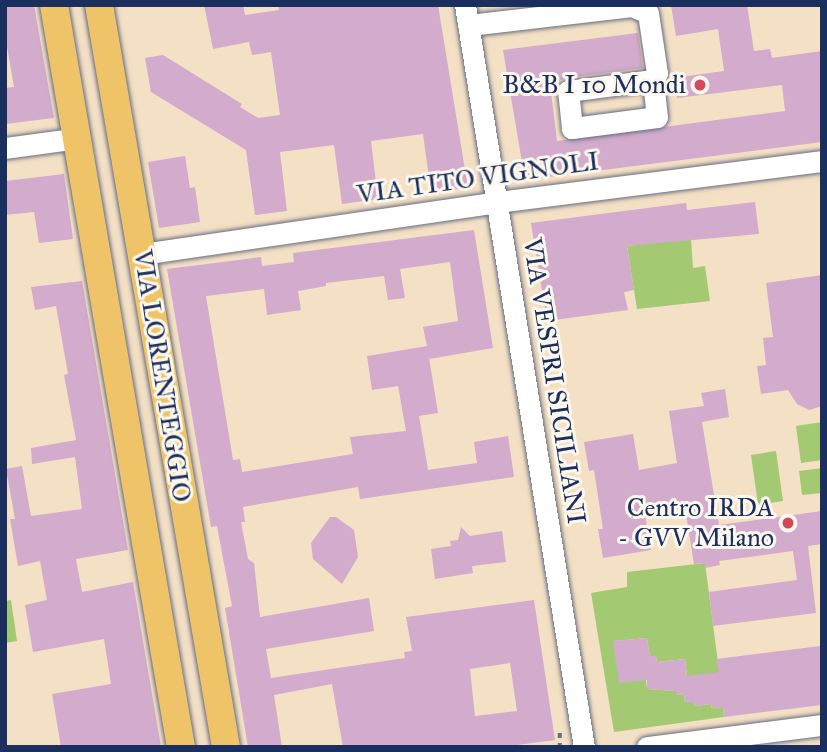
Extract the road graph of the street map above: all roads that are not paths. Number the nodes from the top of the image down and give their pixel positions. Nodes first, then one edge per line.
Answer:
1 (54, 5) edge
2 (99, 5) edge
3 (467, 15) edge
4 (655, 76) dead end
5 (78, 138) junction
6 (5, 148) edge
7 (822, 161) edge
8 (498, 202) junction
9 (141, 254) junction
10 (822, 725) edge
11 (181, 747) edge
12 (226, 747) edge
13 (584, 747) edge
14 (647, 747) edge

1 - 5 main road, VIA LORENTEGGIO
2 - 9 main road, VIA LORENTEGGIO
3 - 4 street, VIA VESPRI SICILIANI
3 - 8 street, VIA VESPRI SICILIANI
5 - 6 street
5 - 11 main road, VIA LORENTEGGIO
7 - 8 street, VIA TITO VIGNOLI
8 - 9 street, VIA TITO VIGNOLI
8 - 13 street, VIA VESPRI SICILIANI
9 - 12 main road, VIA LORENTEGGIO
10 - 14 street

